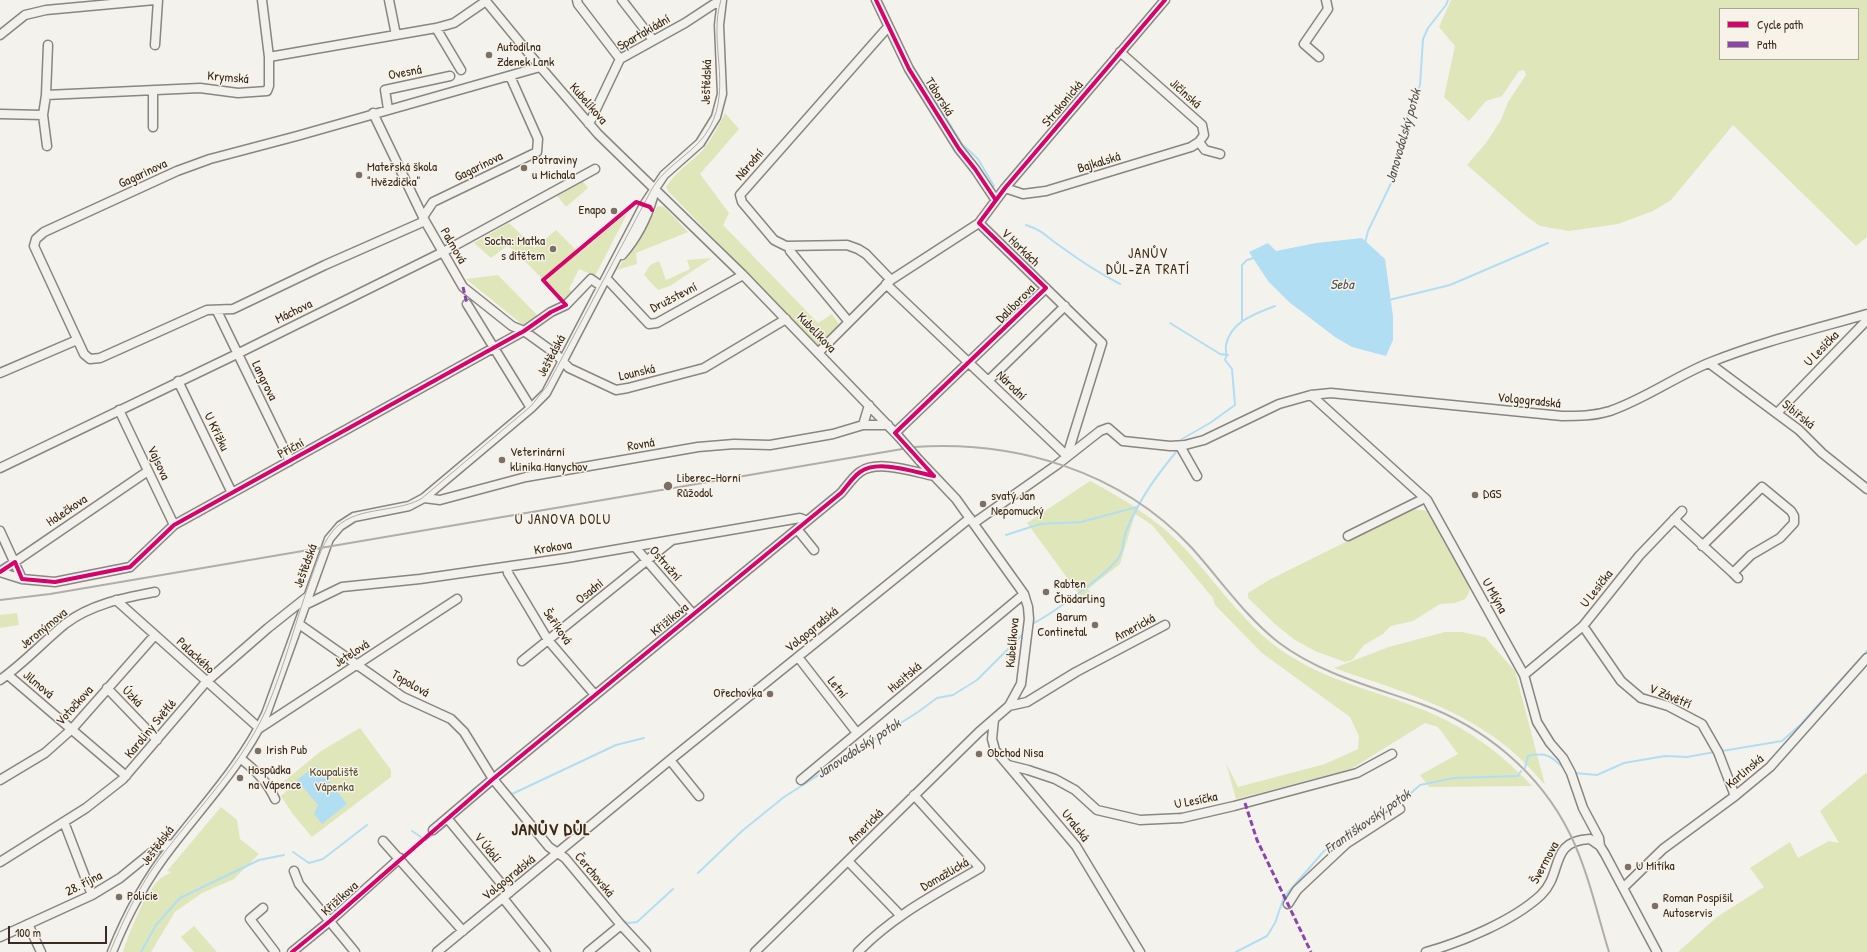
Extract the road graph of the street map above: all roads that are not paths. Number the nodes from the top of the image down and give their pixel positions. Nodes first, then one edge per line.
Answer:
1 (156, 0) edge
2 (262, 0) edge
3 (389, 0) edge
4 (486, 0) edge
5 (577, 0) edge
6 (622, 0) edge
7 (876, 0) edge
8 (1164, 0) edge
9 (1326, 0) edge
10 (722, 2) edge
11 (888, 27) junction
12 (436, 28) junction
13 (0, 35) edge
14 (396, 35) junction
15 (653, 40) junction
16 (48, 45) dead end
17 (156, 45) dead end
18 (1120, 52) junction
19 (269, 57) junction
20 (1319, 57) dead end
21 (620, 60) junction
22 (540, 67) junction
23 (461, 70) dead end
24 (450, 76) dead end
25 (510, 76) junction
26 (153, 91) junction
27 (46, 95) junction
28 (388, 109) junction
29 (373, 113) junction
30 (0, 114) edge
31 (43, 115) junction
32 (589, 124) junction
33 (153, 127) dead end
34 (1199, 142) junction
35 (47, 146) dead end
36 (1220, 154) dead end
37 (595, 169) dead end
38 (655, 188) junction
39 (1005, 188) junction
40 (995, 199) junction
41 (424, 219) junction
42 (979, 223) junction
43 (790, 251) dead end
44 (443, 252) junction
45 (608, 275) junction
46 (743, 275) junction
47 (889, 282) junction
48 (601, 286) junction
49 (463, 287) joint
50 (1046, 288) junction
51 (468, 304) dead end
52 (1065, 306) junction
53 (217, 311) junction
54 (1867, 314) edge
55 (786, 319) junction
56 (1867, 320) edge
57 (848, 322) junction
58 (524, 331) junction
59 (78, 340) junction
60 (494, 348) junction
61 (818, 353) junction
62 (238, 354) junction
63 (563, 361) junction
64 (970, 363) junction
65 (1709, 363) junction
66 (0, 373) edge
67 (178, 381) junction
68 (988, 381) junction
69 (1311, 395) junction
70 (869, 405) junction
71 (531, 408) junction
72 (119, 410) junction
73 (1777, 413) junction
74 (863, 425) junction
75 (888, 425) junction
76 (897, 435) junction
77 (1180, 446) junction
78 (1067, 456) junction
79 (290, 461) junction
80 (0, 468) edge
81 (148, 471) junction
82 (934, 476) junction
83 (1197, 476) dead end
84 (1867, 489) edge
85 (232, 493) junction
86 (424, 498) junction
87 (1425, 498) junction
88 (1682, 511) dead end
89 (1674, 520) junction
90 (807, 521) junction
91 (972, 521) junction
92 (174, 525) junction
93 (797, 529) junction
94 (0, 531) edge
95 (1348, 536) dead end
96 (672, 540) junction
97 (1702, 546) junction
98 (635, 547) junction
99 (814, 550) dead end
100 (648, 561) junction
101 (15, 562) junction
102 (507, 567) junction
103 (0, 572) edge
104 (22, 579) junction
105 (154, 592) dead end
106 (1024, 594) junction
107 (308, 596) junction
108 (458, 599) dead end
109 (116, 600) junction
110 (305, 605) junction
111 (693, 614) junction
112 (299, 624) junction
113 (1165, 625) dead end
114 (1583, 626) junction
115 (155, 635) junction
116 (548, 640) junction
117 (798, 657) junction
118 (1867, 658) edge
119 (522, 661) dead end
120 (358, 665) junction
121 (8, 675) junction
122 (1524, 675) junction
123 (0, 680) edge
124 (206, 682) junction
125 (107, 688) junction
126 (595, 694) junction
127 (1009, 706) junction
128 (994, 720) junction
129 (259, 728) junction
130 (72, 729) junction
131 (857, 733) junction
132 (156, 740) junction
133 (1392, 754) dead end
134 (240, 758) junction
135 (670, 760) junction
136 (1008, 765) junction
137 (126, 776) junction
138 (493, 779) junction
139 (0, 780) edge
140 (801, 780) dead end
141 (914, 795) junction
142 (699, 796) dead end
143 (1735, 796) junction
144 (275, 800) dead end
145 (1400, 809) dead end
146 (447, 818) junction
147 (64, 822) junction
148 (433, 830) dead end
149 (383, 841) dead end
150 (173, 844) junction
151 (1600, 846) junction
152 (558, 853) junction
153 (400, 858) junction
154 (848, 861) junction
155 (0, 862) edge
156 (294, 871) dead end
157 (1623, 888) junction
158 (92, 895) junction
159 (506, 896) junction
160 (1288, 904) dead end
161 (263, 908) dead end
162 (900, 915) junction
163 (330, 921) junction
164 (28, 924) junction
165 (621, 925) junction
166 (463, 931) junction
167 (0, 937) edge
168 (642, 951) edge
169 (41, 952) edge
170 (112, 952) edge
171 (275, 952) edge
172 (292, 952) edge
173 (355, 952) edge
174 (437, 952) edge
175 (546, 952) edge
176 (588, 952) edge
177 (755, 952) edge
178 (858, 952) edge
179 (1140, 952) edge
180 (1426, 952) edge
181 (1657, 952) edge

1 - 13 street
1 - 17 street
2 - 19 street, Krymská
3 - 14 street
4 - 12 street
4 - 22 street, Kubelíkova
5 - 21 street
6 - 15 street
7 - 11 street, Táborská
8 - 18 street, Strakonická
9 - 20 street
10 - 15 street, Spartakiádní
10 - 38 street, Ještědská
11 - 40 street, Táborská
11 - 47 street, Národní
12 - 14 street
12 - 23 street
14 - 19 street
15 - 21 street, Spartakiádní
16 - 27 street
18 - 34 street, Jičínská
18 - 39 street, Strakonická
19 - 26 street, Krymská
21 - 32 street, Spartakiádní
22 - 25 street, Gagarinova
22 - 32 street, Kubelíkova
24 - 28 street, Ovesná
25 - 28 street, Gagarinova
25 - 41 street, Gagarinova
26 - 27 street, Krymská
26 - 33 street
27 - 31 street
28 - 29 street, Gagarinova
29 - 41 street
29 - 59 street, Gagarinova
30 - 31 street
31 - 35 street
32 - 38 street, Kubelíkova
34 - 36 street
34 - 39 street, Bajkalská
37 - 44 street, Máchova
38 - 45 street, Ještědská
38 - 46 street, Kubelíkova
39 - 40 street, Strakonická
40 - 42 street, Strakonická
41 - 44 street, Palmová
41 - 53 street, Gagarinova
42 - 47 street, Strakonická
42 - 50 street, V Horkách
43 - 57 street
44 - 49 street, Palmová
44 - 62 street, Máchova
45 - 46 street, Družstevní
45 - 48 street, Ještědská
46 - 55 street, Kubelíkova
47 - 57 street, Strakonická
47 - 64 street, Národní
48 - 58 street, Příční
48 - 63 street, Ještědská
49 - 58 street, Lounská
50 - 52 street, V Horkách
50 - 64 street, Daliborova
51 - 60 street
52 - 68 street
52 - 78 street, V Horkách
53 - 59 street, Gagarinova
53 - 62 street, Langrova
54 - 65 street, Volgogradská
55 - 61 street, Kubelíkova
55 - 63 street, Lounská
56 - 73 street, U Lesíčka
57 - 61 street, Strakonická
58 - 60 street, Příční
58 - 63 street, Lounská
59 - 66 street
60 - 71 street
60 - 79 street, Příční
61 - 70 street, Kubelíkova
62 - 67 street, Máchova
62 - 79 street, Langrova
63 - 71 street, Ještědská
64 - 68 street, Národní
64 - 76 street, Daliborova
65 - 69 street, Volgogradská
65 - 73 street, Sibiřská
67 - 72 street, Máchova
67 - 85 street, U Křížku
68 - 78 street, Národní
69 - 77 street, Volgogradská
69 - 87 street, U Mlýna
70 - 74 street
70 - 75 street, Kubelíkova
71 - 86 street, Ještědská
72 - 80 street, Máchova
72 - 81 street, Vajsova
73 - 84 street, Sibiřská
74 - 75 street, Rovná
74 - 86 street, Rovná
75 - 76 street, Kubelíkova
76 - 82 street, Kubelíkova, bridge
77 - 78 street, Volgogradská
77 - 83 street
78 - 91 street, Volgogradská
79 - 85 street, Příční
81 - 92 street, Vajsova
81 - 101 street, Holečkova
82 - 90 street, Křižíkova
82 - 91 street, Kubelíkova
85 - 92 street, Příční
86 - 107 street, Ještědská
87 - 95 street
87 - 122 street, U Mlýna
88 - 89 street, U Lesíčka
89 - 97 street
89 - 114 street, U Lesíčka
90 - 93 street, Křižíkova
90 - 96 street, Krokova
91 - 106 street, Kubelíkova
91 - 117 street, Volgogradská
92 - 104 street, Příční
93 - 99 street
93 - 111 street, Křižíkova
94 - 101 street
96 - 98 street, Krokova
96 - 100 street, Osadní
97 - 97 street
98 - 100 street, Ostružní
98 - 102 street, Krokova
100 - 111 street, Ostružní
100 - 116 street, Osadní
101 - 103 street, Holečkova
101 - 104 street
102 - 110 street, Krokova
102 - 116 street, Šeříková
103 - 104 street, Příční
105 - 109 street, Jeronýmova
106 - 127 street, Kubelíkova
106 - 131 street, Husitská
107 - 110 street, Ještědská
107 - 124 street, Karoliny Světlé
108 - 120 street, Jetelová
109 - 115 street, Palackého
109 - 121 street, Jeronýmova
110 - 112 street, Ještědská
111 - 126 street, Křižíkova
112 - 120 street, Topolová
112 - 129 street, Ještědská
113 - 127 street, Americká
114 - 122 street, U Lesíčka
114 - 143 street, V Závětří
115 - 124 street, Palackého
115 - 125 street, Votočkova
116 - 119 street, Osadní
116 - 126 street, Šeříková
117 - 131 street, Letní
117 - 135 street, Volgogradská
118 - 143 street, Karlinská
120 - 129 street, Jetelová
120 - 138 street, Topolová
121 - 123 street, Jeronýmova
121 - 130 street, Jilmová
122 - 151 street, U Mlýna
124 - 129 street, Palackého
124 - 132 street, Karoliny Světlé
125 - 130 street, Votočkova
125 - 132 street, Úzká
126 - 138 street, Křižíkova
127 - 128 street, Kubelíkova
128 - 136 street, Uralská
128 - 141 street, Americká
129 - 134 street, Ještědská
130 - 137 street, Jilmová
130 - 139 street, Votočkova
131 - 140 street, Husitská
132 - 137 street, Karoliny Světlé
133 - 136 street, U Lesíčka
134 - 144 street
134 - 150 street, Ještědská
135 - 142 street
135 - 152 street, Volgogradská
136 - 179 street, Uralská
137 - 147 street, Karoliny Světlé
138 - 146 street, Křižíkova
138 - 152 street, Čerchovská
141 - 154 street, Americká
141 - 162 street, Domažlická
143 - 157 street, Karlinská
145 - 160 street
146 - 148 street, Křižíkova
146 - 159 street, V Údolí
147 - 155 street, Karoliny Světlé
147 - 158 street
149 - 153 street
150 - 158 street, 28. října
150 - 170 street, Ještědská
151 - 157 street
151 - 180 street, Švermova
152 - 159 street, Volgogradská
152 - 165 street, Čerchovská
153 - 163 street, Křižíkova
153 - 166 street
154 - 162 street
154 - 177 street, Americká
156 - 163 street
157 - 181 street
158 - 164 street, 28. října
159 - 166 street, Volgogradská
159 - 175 street, V Údolí
161 - 171 street
162 - 178 street, Domažlická
163 - 172 street, Křižíkova
163 - 173 street
164 - 167 street, 28. října
164 - 169 street
165 - 168 street, Čerchovská
165 - 176 street
166 - 174 street, Volgogradská

